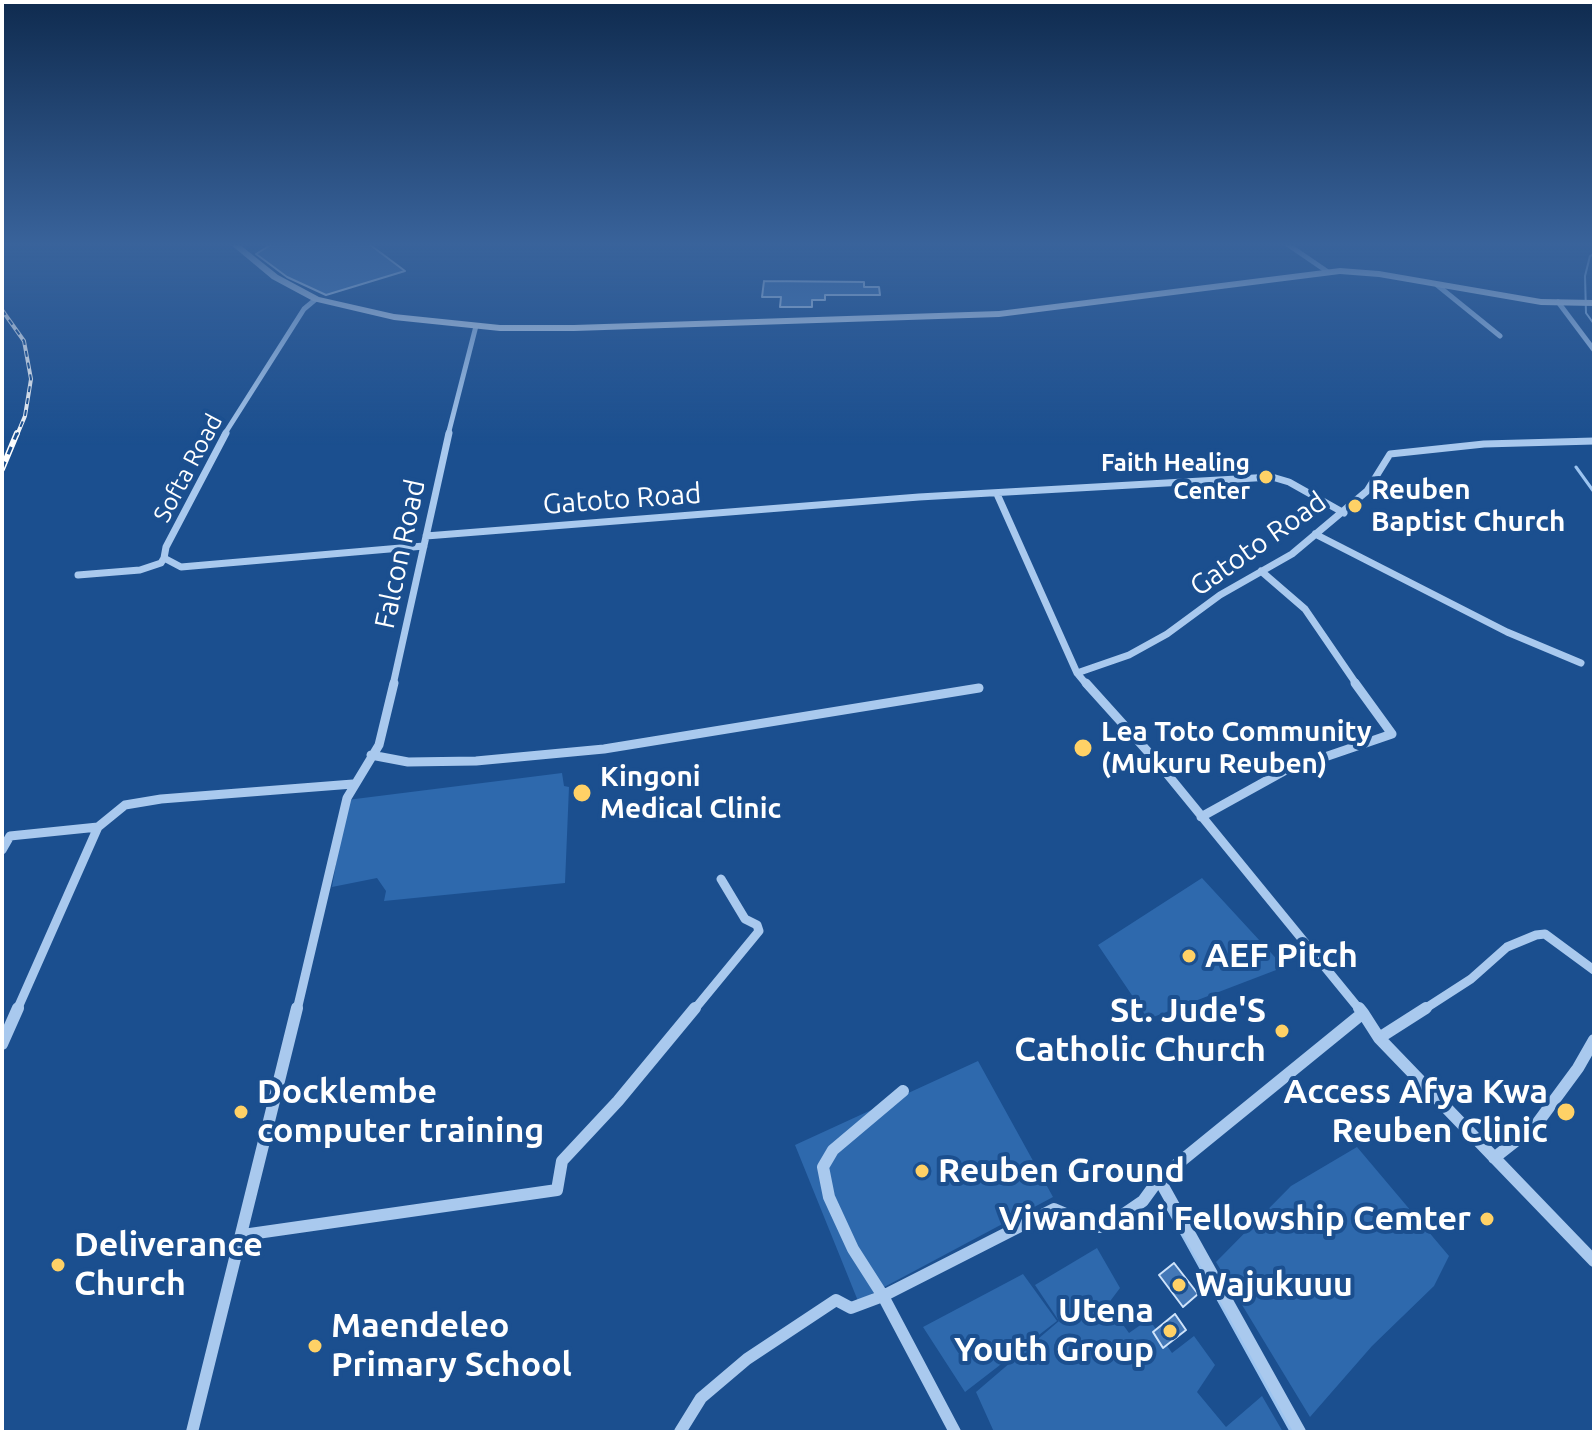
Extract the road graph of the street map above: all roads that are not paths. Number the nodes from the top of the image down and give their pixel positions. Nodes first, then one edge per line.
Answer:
1 (303, 311) edge
2 (363, 311) edge
3 (1025, 311) edge
4 (1469, 311) edge
5 (1564, 311) edge
6 (476, 326) junction
7 (1500, 336) dead end
8 (1594, 350) edge
9 (1594, 441) edge
10 (997, 494) junction
11 (1344, 513) junction
12 (1315, 534) junction
13 (426, 536) junction
14 (424, 546) junction
15 (164, 558) junction
16 (1261, 571) junction
17 (78, 575) dead end
18 (1581, 663) dead end
19 (1077, 673) junction
20 (979, 688) dead end
21 (371, 755) junction
22 (353, 784) junction
23 (1201, 817) junction
24 (98, 827) junction
25 (2, 850) edge
26 (721, 879) dead end
27 (1594, 970) edge
28 (1363, 1013) junction
29 (1379, 1038) junction
30 (1594, 1040) edge
31 (2, 1044) edge
32 (903, 1091) dead end
33 (1494, 1158) junction
34 (1159, 1179) junction
35 (243, 1235) junction
36 (1594, 1261) edge
37 (883, 1296) junction
38 (192, 1432) edge
39 (680, 1432) edge
40 (955, 1432) edge
41 (1300, 1432) edge

1 - 15 street, Softa Road
2 - 6 main road
3 - 6 main road
4 - 7 street
5 - 8 street
6 - 13 street, Falcon Road
9 - 11 street, Gatoto Road
10 - 11 street, Gatoto Road
10 - 13 street, Gatoto Road
10 - 19 street
11 - 12 street, Gatoto Road
12 - 16 street, Gatoto Road
12 - 18 street
13 - 14 street, Falcon Road
14 - 15 street, Softa Road
14 - 21 street, Falcon Road
15 - 17 street
16 - 19 street, Gatoto Road
16 - 23 street
19 - 23 street
20 - 21 street
21 - 22 street, Falcon Road
22 - 24 street
22 - 35 street, Falcon Road
23 - 28 street
24 - 25 street
24 - 31 street
26 - 35 street
27 - 29 street
28 - 29 street
28 - 34 street
29 - 33 street
30 - 33 street
32 - 37 street
33 - 36 street
34 - 37 street
34 - 41 street
35 - 38 street, Falcon Road
37 - 39 street
37 - 40 street

